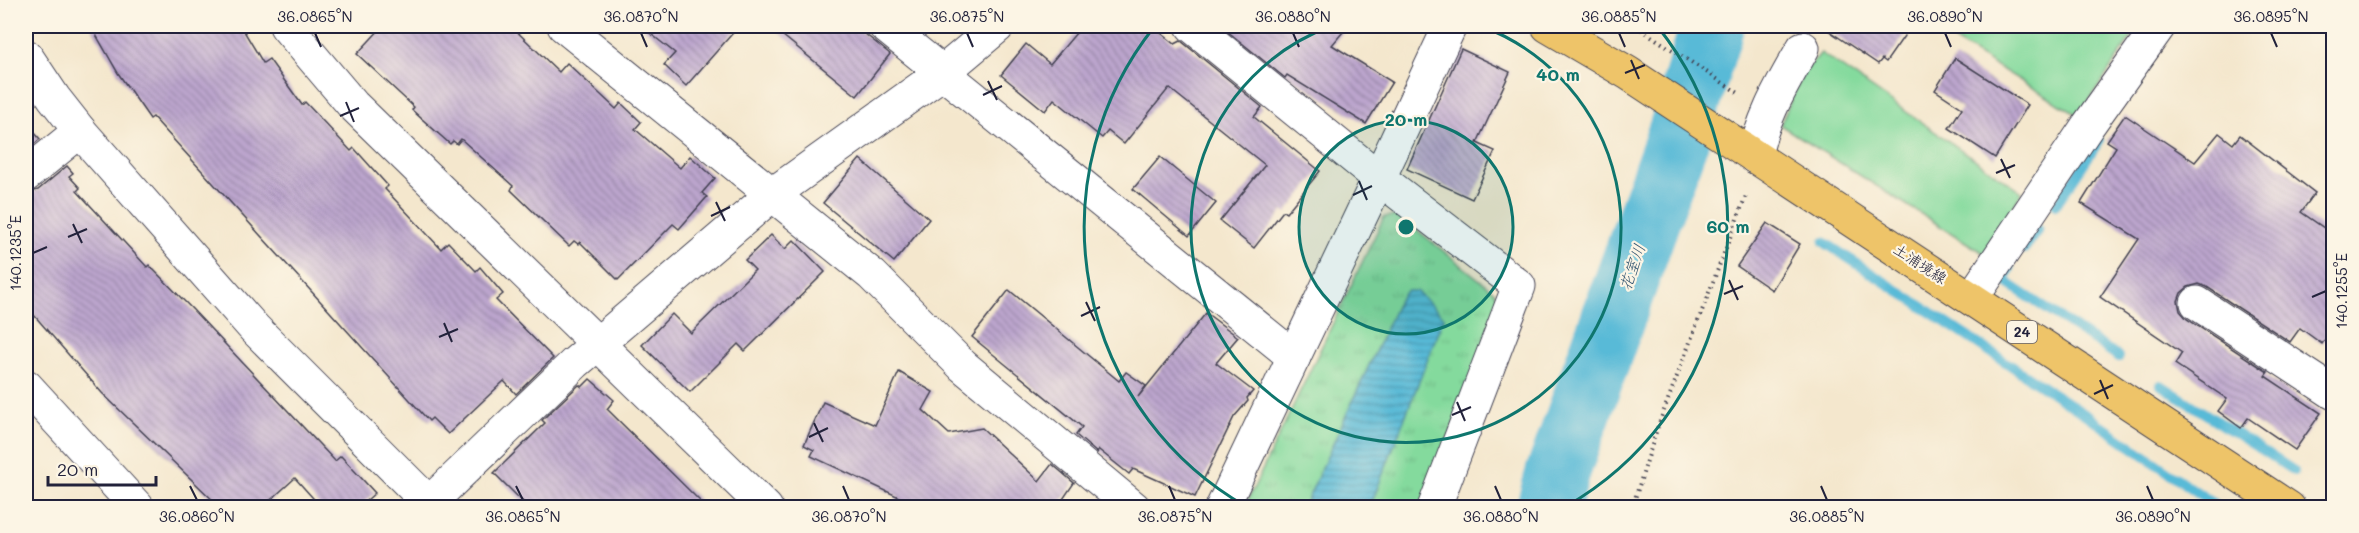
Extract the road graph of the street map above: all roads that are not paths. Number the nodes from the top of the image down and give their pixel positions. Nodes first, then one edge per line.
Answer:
1 (286, 26) edge
2 (564, 26) edge
3 (885, 26) edge
4 (998, 26) edge
5 (1192, 26) edge
6 (1450, 26) edge
7 (1548, 26) edge
8 (2159, 26) edge
9 (1803, 48) dead end
10 (26, 56) edge
11 (942, 73) junction
12 (80, 131) junction
13 (1746, 152) junction
14 (26, 175) edge
15 (1379, 178) junction
16 (773, 194) junction
17 (1972, 298) junction
18 (2197, 303) dead end
19 (599, 343) junction
20 (1294, 357) junction
21 (26, 386) edge
22 (2334, 393) edge
23 (429, 506) edge
24 (138, 507) edge
25 (766, 507) edge
26 (1134, 507) edge
27 (1222, 507) edge
28 (1434, 507) edge
29 (2289, 507) edge

1 - 19 street
2 - 16 street
3 - 11 street
4 - 11 street
5 - 15 street
6 - 15 street
7 - 13 main road, 土浦境線 / 24
8 - 17 street
9 - 13 street
10 - 12 street
11 - 16 street
11 - 20 street
12 - 14 street
12 - 23 street
13 - 17 main road, 土浦境線 / 24
15 - 20 street
15 - 28 street
16 - 19 street
16 - 26 street
17 - 29 main road, 土浦境線 / 24
18 - 22 street
19 - 23 street
19 - 25 street
20 - 27 street
21 - 24 street

